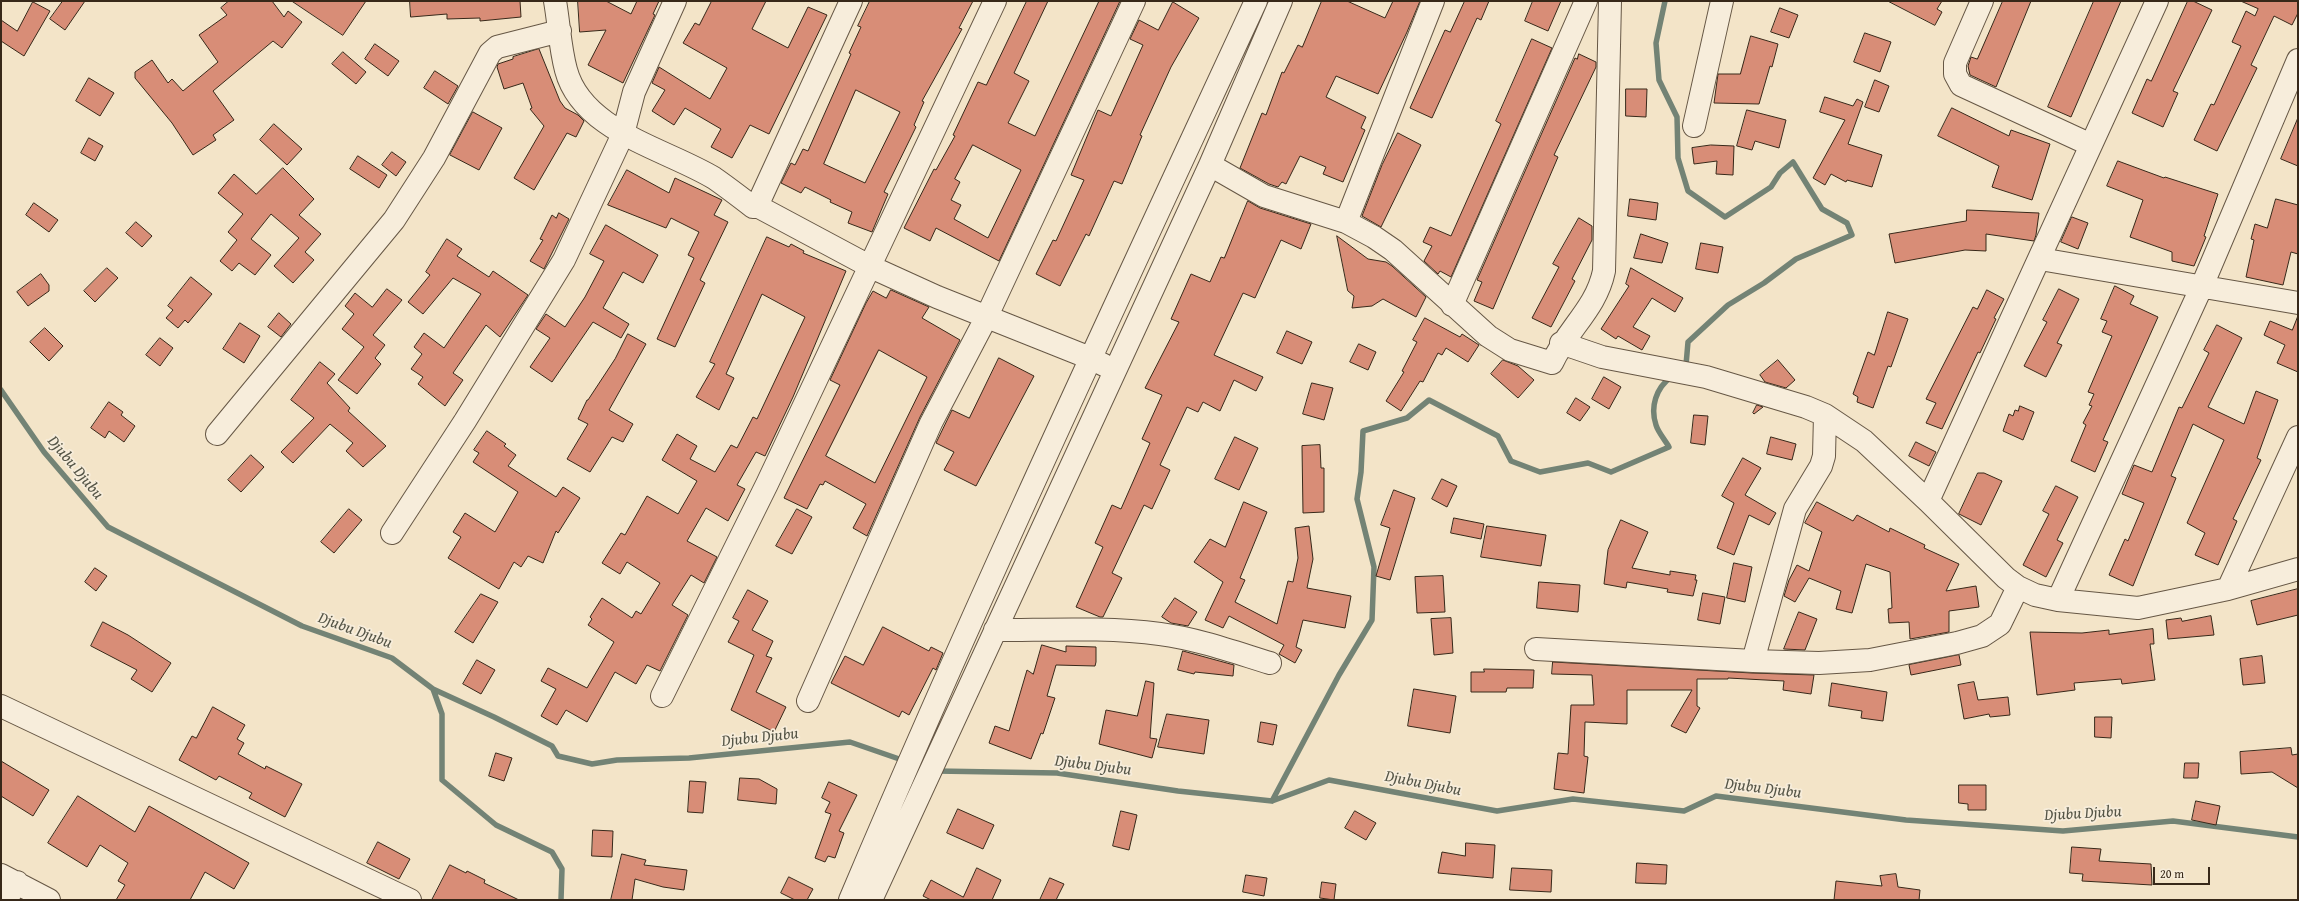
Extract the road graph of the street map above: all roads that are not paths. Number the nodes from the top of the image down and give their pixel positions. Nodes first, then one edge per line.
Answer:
1 (555, 1) edge
2 (675, 1) edge
3 (851, 1) edge
4 (995, 1) edge
5 (1134, 1) edge
6 (1256, 1) edge
7 (1281, 1) edge
8 (1433, 1) edge
9 (1586, 1) edge
10 (1610, 1) edge
11 (1722, 1) edge
12 (1982, 1) edge
13 (2157, 1) edge
14 (560, 31) junction
15 (2298, 60) edge
16 (1694, 126) dead end
17 (623, 134) junction
18 (2090, 144) junction
19 (1210, 165) junction
20 (757, 206) junction
21 (1346, 222) junction
22 (2040, 259) junction
23 (871, 267) junction
24 (2202, 286) junction
25 (2298, 303) edge
26 (1452, 305) junction
27 (986, 318) junction
28 (1561, 343) junction
29 (1090, 358) junction
30 (1114, 371) junction
31 (1825, 415) junction
32 (217, 434) dead end
33 (2298, 437) edge
34 (1928, 501) junction
35 (392, 533) dead end
36 (2298, 569) edge
37 (2018, 587) junction
38 (2228, 589) junction
39 (2058, 600) junction
40 (995, 630) junction
41 (1536, 649) dead end
42 (1753, 661) junction
43 (1270, 663) dead end
44 (662, 696) dead end
45 (808, 700) dead end
46 (1, 706) edge
47 (8, 886) edge
48 (369, 892) edge
49 (49, 900) edge
50 (410, 900) edge
51 (850, 900) edge
52 (871, 900) edge

1 - 14 street
2 - 17 street
3 - 20 street
4 - 23 street
5 - 27 street
6 - 29 street
7 - 19 street
8 - 21 street
9 - 26 street
10 - 28 street
11 - 16 street
12 - 18 street
13 - 18 street
14 - 17 street
14 - 32 street
15 - 24 street
17 - 20 street
17 - 35 street
18 - 22 street
19 - 21 street
19 - 30 street
20 - 23 street
21 - 26 street
22 - 24 street
22 - 34 street
23 - 27 street
23 - 44 street
24 - 25 street
24 - 39 street
26 - 28 street
27 - 29 street
27 - 45 street
28 - 31 street
29 - 30 street
29 - 51 street
30 - 40 street
31 - 34 street
31 - 42 street
33 - 38 street
34 - 37 street
36 - 38 street
37 - 39 street
37 - 42 street
38 - 39 street
40 - 43 street
40 - 52 street
41 - 42 street
46 - 48 street
47 - 49 street
48 - 50 street

